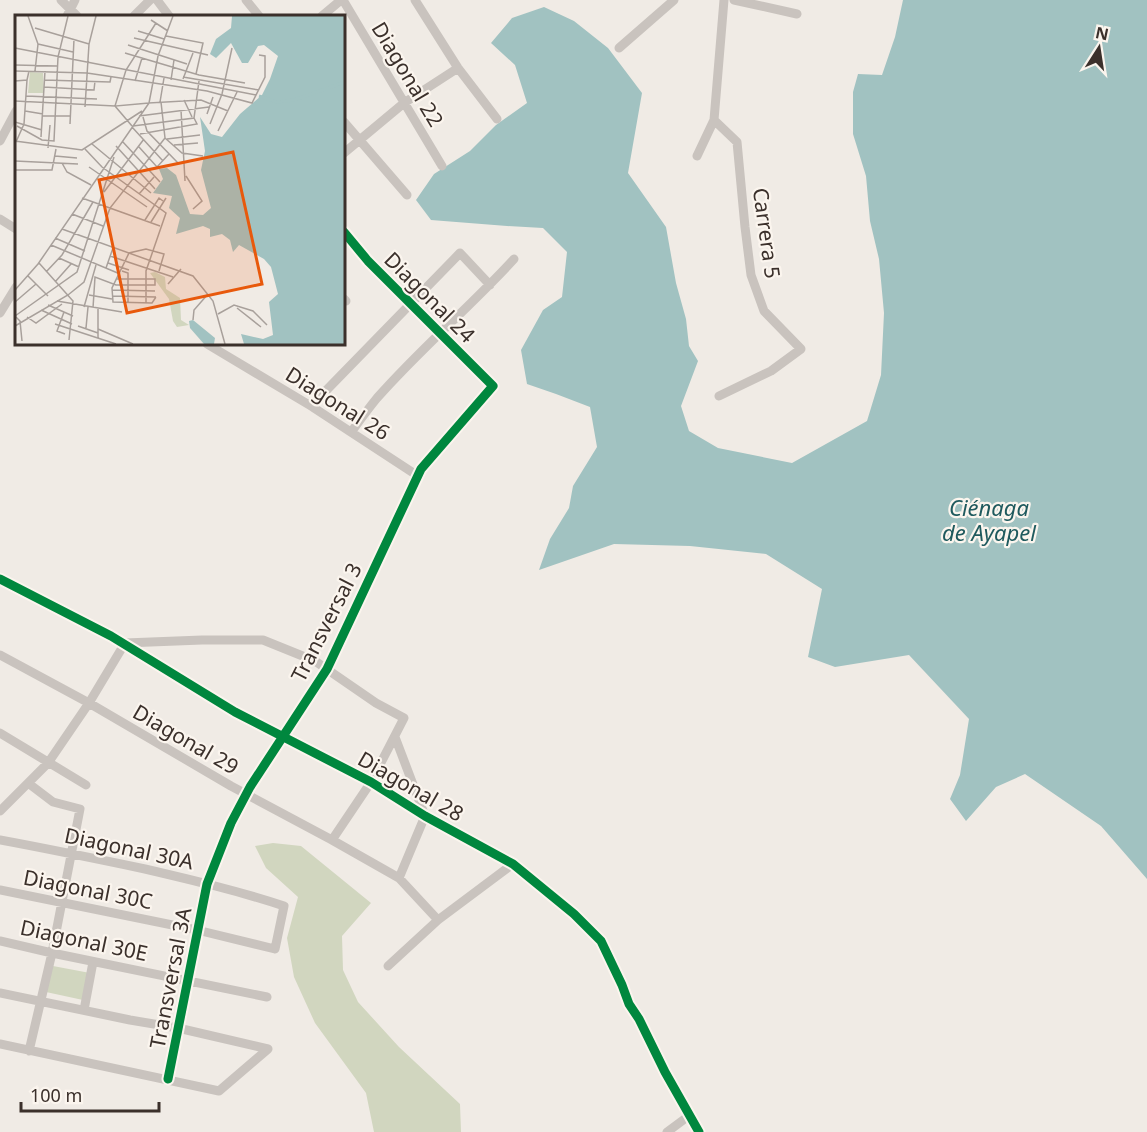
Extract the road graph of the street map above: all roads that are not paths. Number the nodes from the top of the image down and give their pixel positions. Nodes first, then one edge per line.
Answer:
1 (62, 0) edge
2 (75, 0) edge
3 (150, 0) edge
4 (157, 0) edge
5 (246, 0) edge
6 (342, 0) edge
7 (415, 0) edge
8 (674, 0) edge
9 (724, 0) edge
10 (734, 0) edge
11 (71, 14) edge
12 (797, 14) dead end
13 (135, 15) edge
14 (168, 15) edge
15 (258, 15) edge
16 (323, 15) edge
17 (619, 48) dead end
18 (459, 68) junction
19 (404, 103) junction
20 (15, 113) edge
21 (497, 119) dead end
22 (714, 120) junction
23 (345, 123) edge
24 (359, 140) junction
25 (0, 141) edge
26 (345, 152) edge
27 (697, 156) dead end
28 (442, 166) dead end
29 (406, 195) dead end
30 (0, 219) edge
31 (15, 228) edge
32 (345, 233) edge
33 (514, 259) dead end
34 (490, 285) junction
35 (15, 288) edge
36 (411, 303) junction
37 (0, 313) edge
38 (440, 332) junction
39 (209, 345) edge
40 (494, 386) joint
41 (718, 396) dead end
42 (311, 405) junction
43 (352, 431) junction
44 (418, 476) junction
45 (0, 579) edge
46 (124, 643) junction
47 (0, 655) edge
48 (327, 669) junction
49 (89, 704) junction
50 (0, 733) edge
51 (283, 736) junction
52 (395, 737) junction
53 (48, 763) junction
54 (371, 782) junction
55 (28, 783) junction
56 (86, 785) dead end
57 (247, 794) junction
58 (0, 795) edge
59 (10, 802) junction
60 (0, 811) edge
61 (425, 816) junction
62 (0, 840) edge
63 (332, 840) junction
64 (72, 853) junction
65 (513, 864) junction
66 (399, 878) junction
67 (207, 884) junction
68 (0, 890) edge
69 (62, 902) junction
70 (438, 920) junction
71 (197, 930) junction
72 (0, 940) edge
73 (274, 950) joint
74 (52, 953) junction
75 (93, 962) junction
76 (388, 966) dead end
77 (188, 980) junction
78 (0, 993) edge
79 (267, 997) dead end
80 (40, 1001) junction
81 (84, 1010) junction
82 (178, 1028) junction
83 (0, 1044) edge
84 (29, 1051) junction
85 (168, 1079) junction
86 (690, 1115) junction
87 (667, 1132) edge
88 (699, 1132) edge

1 - 11 street
2 - 11 street
3 - 13 street
4 - 14 street
5 - 15 street
6 - 16 street
6 - 19 street, Diagonal 22
7 - 18 street
8 - 17 street
9 - 22 street
10 - 12 street
18 - 19 street
18 - 21 street
19 - 24 street
19 - 28 street, Diagonal 22
20 - 25 street
22 - 27 street
22 - 41 street, Carrera 5
23 - 24 street
24 - 26 street
24 - 29 street
30 - 31 street
32 - 36 street, Diagonal 24
33 - 34 street
34 - 36 street
34 - 38 street
35 - 37 street
36 - 38 street, Diagonal 24
36 - 42 street
38 - 40 street, Diagonal 24
38 - 43 street
39 - 42 street, Diagonal 26
40 - 44 street, Transversal 3
42 - 43 street, Diagonal 26
43 - 44 street, Diagonal 26
44 - 48 street, Transversal 3
45 - 46 street, Diagonal 28
46 - 48 street
46 - 49 street
46 - 51 street, Diagonal 28
47 - 49 street, Diagonal 29
48 - 51 street, Transversal 3
48 - 52 street
49 - 53 street
49 - 57 street, Diagonal 29
50 - 53 street
51 - 54 street, Diagonal 28
51 - 57 street, Transversal 3
52 - 54 street
52 - 61 street
53 - 55 street
53 - 56 street
54 - 61 street, Diagonal 28
54 - 63 street
55 - 59 street
55 - 64 street
57 - 63 street, Diagonal 29
57 - 67 street, Transversal 3
58 - 59 street
59 - 60 street
61 - 65 street, Diagonal 28
61 - 66 street
62 - 64 street, Diagonal 30A
63 - 66 street, Diagonal 29
64 - 67 street, Diagonal 30A
64 - 69 street
65 - 70 street
65 - 86 street, Diagonal 28
66 - 70 street, Diagonal 29
67 - 71 street, Transversal 3A
67 - 73 street, Diagonal 30A
68 - 69 street, Diagonal 30C
69 - 71 street, Diagonal 30C
69 - 74 street
70 - 76 street
71 - 73 street, Diagonal 30C
71 - 77 street, Transversal 3A
72 - 74 street, Diagonal 30E
74 - 75 street, Diagonal 30E
74 - 80 street
75 - 77 street, Diagonal 30E
75 - 81 street
77 - 79 street, Diagonal 30E
77 - 82 street, Transversal 3A
78 - 80 street
80 - 81 street
80 - 84 street
81 - 82 street
82 - 85 street, Transversal 3A
82 - 85 street
83 - 84 street
84 - 85 street
86 - 87 street
86 - 88 street, Diagonal 28

